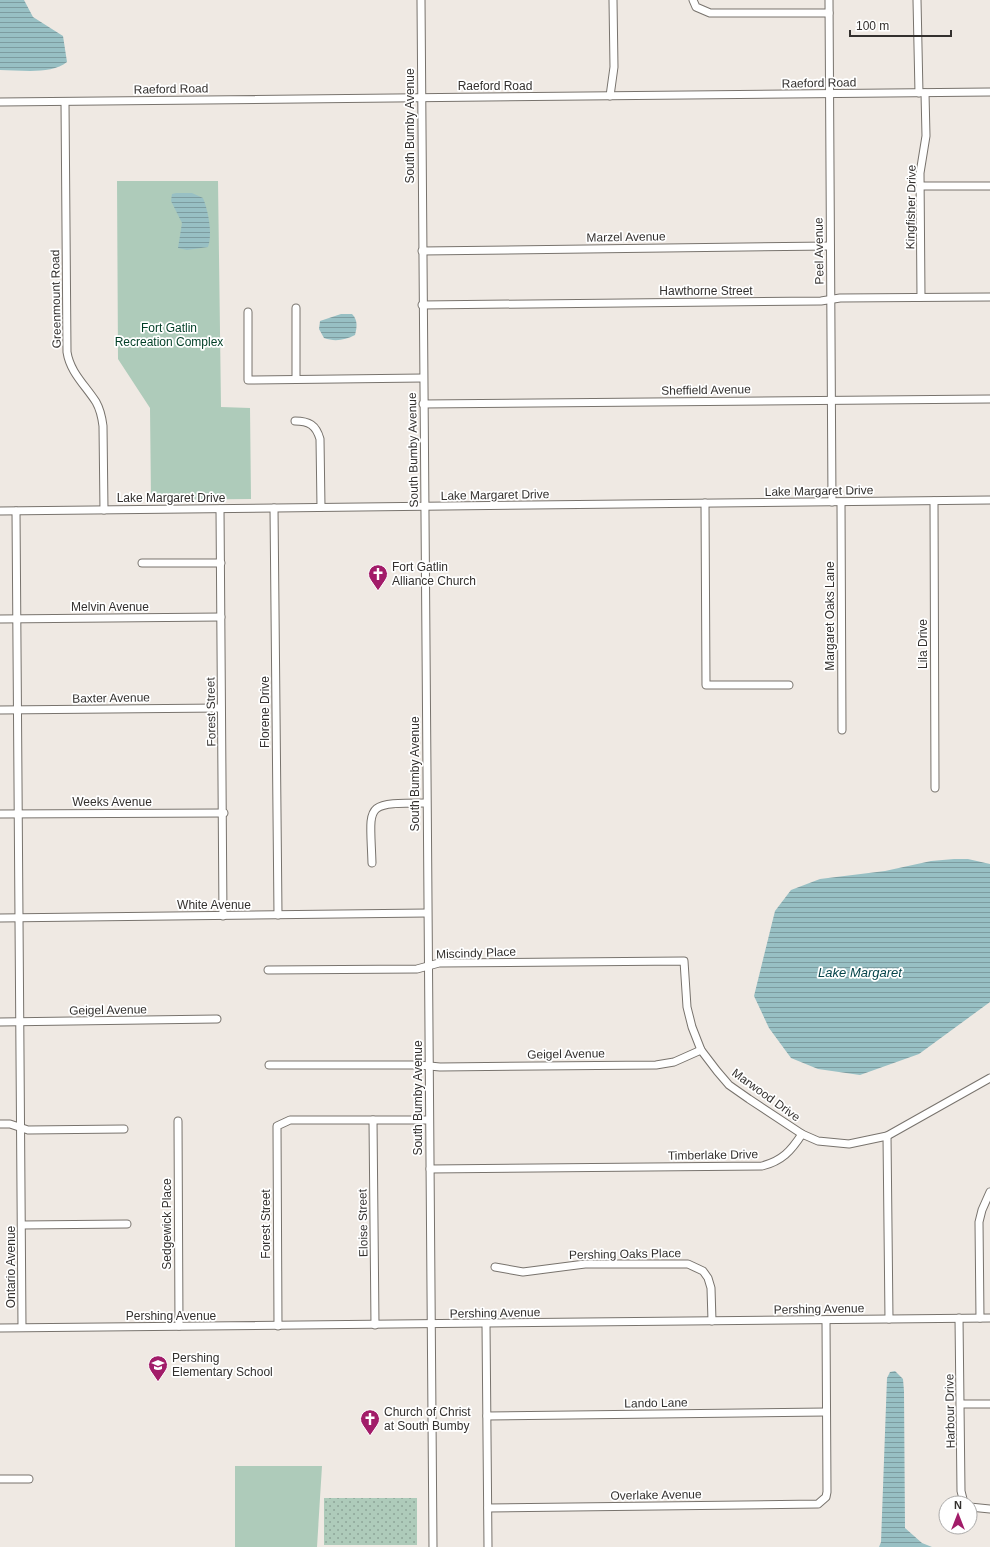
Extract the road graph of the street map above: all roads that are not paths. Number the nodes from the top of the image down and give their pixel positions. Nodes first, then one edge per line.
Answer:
1 (421, 0) edge
2 (613, 0) edge
3 (693, 0) edge
4 (829, 0) edge
5 (917, 0) edge
6 (829, 13) junction
7 (990, 92) edge
8 (922, 93) junction
9 (829, 94) junction
10 (610, 96) junction
11 (421, 98) junction
12 (0, 102) edge
13 (65, 102) junction
14 (920, 186) junction
15 (990, 186) edge
16 (830, 246) junction
17 (422, 251) junction
18 (921, 297) junction
19 (990, 297) edge
20 (831, 299) junction
21 (422, 305) junction
22 (296, 308) dead end
23 (248, 312) dead end
24 (423, 378) junction
25 (296, 379) junction
26 (990, 399) edge
27 (831, 400) junction
28 (423, 404) junction
29 (295, 421) dead end
30 (990, 500) edge
31 (934, 501) junction
32 (832, 502) junction
33 (841, 502) junction
34 (705, 503) junction
35 (425, 506) junction
36 (274, 508) junction
37 (321, 508) junction
38 (220, 509) junction
39 (104, 510) junction
40 (0, 511) edge
41 (16, 511) junction
42 (142, 563) dead end
43 (221, 563) junction
44 (221, 617) junction
45 (17, 618) junction
46 (0, 619) edge
47 (789, 685) dead end
48 (221, 708) junction
49 (0, 710) edge
50 (17, 710) junction
51 (842, 730) dead end
52 (935, 788) dead end
53 (426, 802) junction
54 (224, 813) junction
55 (0, 814) edge
56 (18, 814) junction
57 (372, 863) dead end
58 (427, 914) junction
59 (278, 915) junction
60 (223, 916) junction
61 (19, 917) junction
62 (0, 918) edge
63 (684, 961) joint
64 (428, 966) junction
65 (268, 970) dead end
66 (217, 1019) dead end
67 (19, 1021) junction
68 (0, 1022) edge
69 (701, 1050) junction
70 (269, 1065) dead end
71 (429, 1066) junction
72 (990, 1078) edge
73 (373, 1120) junction
74 (429, 1120) junction
75 (178, 1121) dead end
76 (0, 1124) edge
77 (20, 1127) junction
78 (124, 1129) dead end
79 (802, 1134) junction
80 (886, 1136) junction
81 (430, 1169) junction
82 (990, 1192) edge
83 (127, 1224) dead end
84 (22, 1225) junction
85 (494, 1267) dead end
86 (959, 1318) junction
87 (980, 1318) junction
88 (990, 1318) edge
89 (889, 1319) junction
90 (826, 1320) junction
91 (712, 1321) junction
92 (431, 1324) junction
93 (486, 1324) junction
94 (375, 1325) junction
95 (179, 1326) junction
96 (278, 1326) junction
97 (22, 1327) junction
98 (0, 1328) edge
99 (960, 1404) junction
100 (990, 1404) edge
101 (826, 1412) junction
102 (487, 1416) junction
103 (0, 1479) edge
104 (29, 1479) dead end
105 (962, 1495) edge
106 (488, 1508) junction
107 (978, 1508) edge
108 (990, 1509) edge
109 (433, 1547) edge
110 (488, 1547) edge

1 - 11 street, South Bumby Avenue
2 - 10 street
3 - 6 street
4 - 6 street, Peel Avenue
5 - 8 street, Kingfisher Drive
6 - 9 street, Peel Avenue
7 - 8 street, Raeford Road
8 - 9 street, Raeford Road
8 - 14 street, Kingfisher Drive
9 - 10 street, Raeford Road
9 - 16 street, Peel Avenue
10 - 11 street, Raeford Road
11 - 13 street, Raeford Road
11 - 17 street, South Bumby Avenue
12 - 13 street, Raeford Road
13 - 39 street, Greenmount Road
14 - 15 street
14 - 18 street, Kingfisher Drive
16 - 17 street, Marzel Avenue
16 - 20 street, Peel Avenue
17 - 21 street, South Bumby Avenue
18 - 19 street, Hawthorne Street
18 - 20 street, Hawthorne Street
20 - 21 street, Hawthorne Street
20 - 27 street, Peel Avenue
21 - 24 street, South Bumby Avenue
22 - 25 street
23 - 25 street
24 - 25 street
24 - 28 street, South Bumby Avenue
26 - 27 street, Sheffield Avenue
27 - 28 street, Sheffield Avenue
27 - 32 street, Peel Avenue
28 - 35 street, South Bumby Avenue
29 - 37 street
30 - 31 street, Lake Margaret Drive
31 - 33 street, Lake Margaret Drive
31 - 52 street, Lila Drive
32 - 33 street, Lake Margaret Drive
32 - 34 street, Lake Margaret Drive
33 - 51 street, Margaret Oaks Lane
34 - 35 street, Lake Margaret Drive
34 - 47 street
35 - 37 street, Lake Margaret Drive
35 - 53 street, South Bumby Avenue
36 - 37 street, Lake Margaret Drive
36 - 38 street, Lake Margaret Drive
36 - 59 street, Florene Drive
38 - 39 street, Lake Margaret Drive
38 - 43 street, Forest Street
39 - 41 street, Lake Margaret Drive
40 - 41 street, Lake Margaret Drive
41 - 45 street, Ontario Avenue
42 - 43 street
43 - 44 street, Forest Street
44 - 45 street, Melvin Avenue
44 - 48 street, Forest Street
45 - 46 street, Melvin Avenue
45 - 50 street, Ontario Avenue
48 - 50 street, Baxter Avenue
48 - 54 street, Forest Street
49 - 50 street, Baxter Avenue
50 - 56 street, Ontario Avenue
53 - 57 street
53 - 58 street, South Bumby Avenue
54 - 56 street, Weeks Avenue
54 - 60 street, Forest Street
55 - 56 street, Weeks Avenue
56 - 61 street, Ontario Avenue
58 - 59 street, White Avenue
58 - 64 street, South Bumby Avenue
59 - 60 street, White Avenue
60 - 61 street, White Avenue
61 - 62 street, White Avenue
61 - 67 street, Ontario Avenue
63 - 64 street, Miscindy Place
63 - 69 street, Marwood Drive
64 - 65 street, Miscindy Place
64 - 71 street, South Bumby Avenue
66 - 67 street, Geigel Avenue
67 - 68 street, Geigel Avenue
67 - 77 street, Ontario Avenue
69 - 71 street, Geigel Avenue
69 - 79 street, Marwood Drive
70 - 71 street, Geigel Avenue
71 - 74 street, South Bumby Avenue
72 - 80 street
73 - 74 street
73 - 94 street, Eloise Street
73 - 96 street, Forest Street
74 - 81 street, South Bumby Avenue
75 - 95 street, Sedgewick Place
76 - 77 street
77 - 78 street
77 - 84 street, Ontario Avenue
79 - 80 street
79 - 81 street, Timberlake Drive
80 - 89 street
81 - 92 street, South Bumby Avenue
82 - 87 street
83 - 84 street
84 - 97 street, Ontario Avenue
85 - 91 street, Pershing Oaks Place
86 - 87 street, Pershing Avenue
86 - 89 street, Pershing Avenue
86 - 99 street, Harbour Drive
87 - 88 street, Pershing Avenue
89 - 90 street, Pershing Avenue
90 - 91 street, Pershing Avenue
90 - 101 street
91 - 93 street, Pershing Avenue
92 - 93 street, Pershing Avenue
92 - 94 street, Pershing Avenue
92 - 109 street, South Bumby Avenue
93 - 102 street
94 - 96 street, Pershing Avenue
95 - 96 street, Pershing Avenue
95 - 97 street, Pershing Avenue
97 - 98 street, Pershing Avenue
99 - 100 street
99 - 105 street, Harbour Drive
101 - 102 street, Lando Lane
101 - 106 street, Overlake Avenue
102 - 106 street
103 - 104 street
106 - 110 street
107 - 108 street

